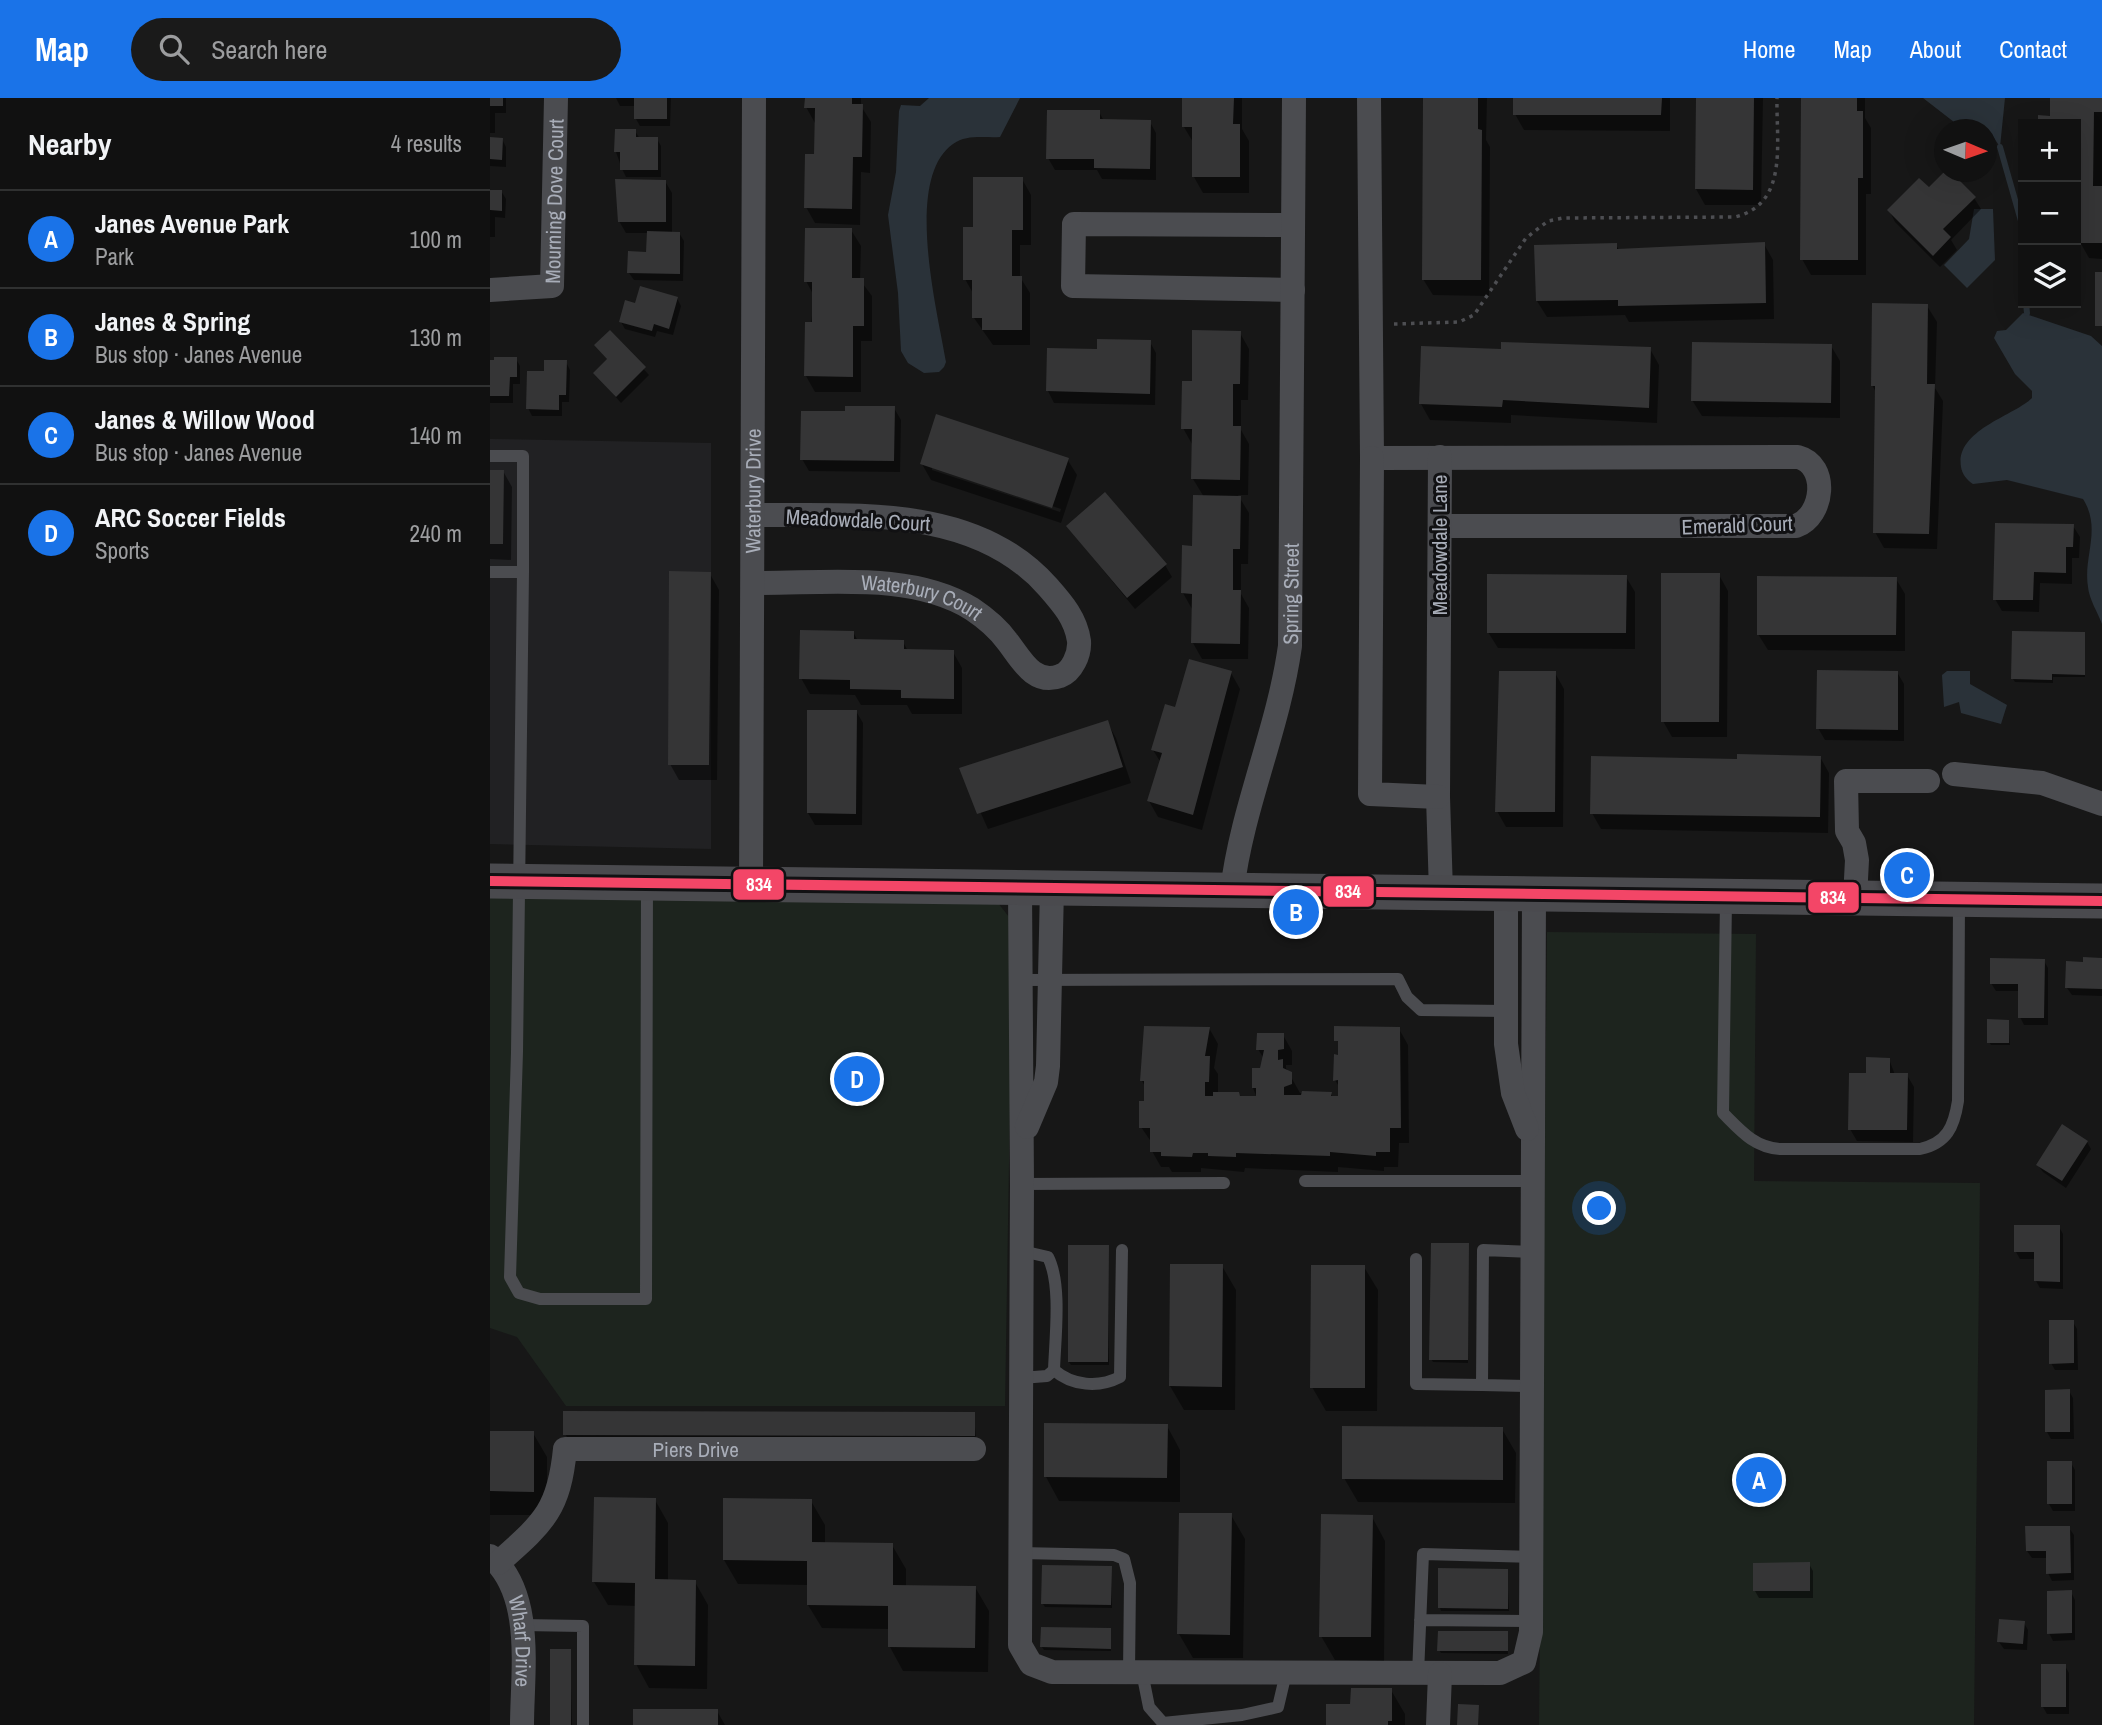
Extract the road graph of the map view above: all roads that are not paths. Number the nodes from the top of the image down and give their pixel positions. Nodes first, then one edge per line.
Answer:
1 (556, 98) edge
2 (754, 98) edge
3 (1294, 98) edge
4 (1369, 98) edge
5 (1293, 225) junction
6 (490, 290) edge
7 (1293, 290) junction
8 (490, 456) edge
9 (1440, 457) junction
10 (1372, 458) junction
11 (754, 515) junction
12 (1440, 526) junction
13 (490, 572) edge
14 (523, 572) junction
15 (754, 583) junction
16 (1061, 676) joint
17 (1954, 774) dead end
18 (1928, 781) dead end
19 (1438, 797) junction
20 (2102, 804) edge
21 (505, 882) edge
22 (647, 883) junction
23 (751, 885) junction
24 (1036, 888) junction
25 (1232, 891) junction
26 (1441, 892) junction
27 (1520, 893) junction
28 (1726, 896) junction
29 (1855, 898) junction
30 (1959, 899) junction
31 (2102, 901) edge
32 (1020, 980) junction
33 (1051, 981) junction
34 (1506, 1011) junction
35 (1533, 1142) junction
36 (1022, 1144) junction
37 (1305, 1181) dead end
38 (1533, 1181) junction
39 (1224, 1183) dead end
40 (1022, 1184) junction
41 (1122, 1250) dead end
42 (1022, 1251) junction
43 (1532, 1252) junction
44 (1416, 1259) dead end
45 (1054, 1370) junction
46 (1021, 1378) junction
47 (1482, 1385) junction
48 (1532, 1387) junction
49 (974, 1450) dead end
50 (1020, 1553) junction
51 (1531, 1557) junction
52 (494, 1560) edge
53 (1420, 1620) junction
54 (1531, 1621) junction
55 (522, 1625) junction
56 (1136, 1672) junction
57 (1286, 1673) junction
58 (1429, 1674) junction
59 (522, 1725) edge
60 (583, 1725) edge
61 (1438, 1725) edge

1 - 6 street, Mourning Dove Court
2 - 11 street, Waterbury Drive
3 - 5 street, Spring Street
4 - 10 street
5 - 7 street, Spring Street
5 - 7 street
7 - 25 street, Spring Street
8 - 14 lane
9 - 10 street, Meadowdale Lane
9 - 12 street, Meadowdale Lane
9 - 12 street, Emerald Court
10 - 19 street
11 - 15 street, Waterbury Drive
11 - 16 street, Meadowdale Court
12 - 19 street, Meadowdale Lane
13 - 14 lane
14 - 21 lane
15 - 16 street, Waterbury Court
15 - 23 street, Waterbury Drive
17 - 20 street
18 - 29 street
19 - 26 street, Meadowdale Lane
21 - 22 street
21 - 22 lane
22 - 23 street
23 - 24 street
24 - 25 street
24 - 32 street
24 - 33 street
25 - 26 street
26 - 27 street
27 - 28 street
27 - 34 street
27 - 35 street
28 - 29 street
28 - 30 lane
29 - 30 street
30 - 31 street
32 - 33 lane
32 - 36 street
33 - 34 lane
33 - 36 street
34 - 35 street
35 - 38 street
36 - 40 street
37 - 38 lane
38 - 43 street
39 - 40 lane
40 - 42 street
41 - 45 lane
42 - 45 lane
42 - 46 street
43 - 47 lane
43 - 48 street
44 - 47 lane
45 - 46 lane
46 - 50 street
47 - 48 lane
48 - 51 street
49 - 52 street, Piers Drive
50 - 56 lane
50 - 56 street
51 - 53 lane
51 - 54 street
52 - 55 street, Wharf Drive
53 - 54 lane
53 - 58 lane
54 - 58 street
55 - 59 street, Wharf Drive
55 - 60 lane
56 - 57 street
56 - 57 lane
57 - 58 street
58 - 61 street

